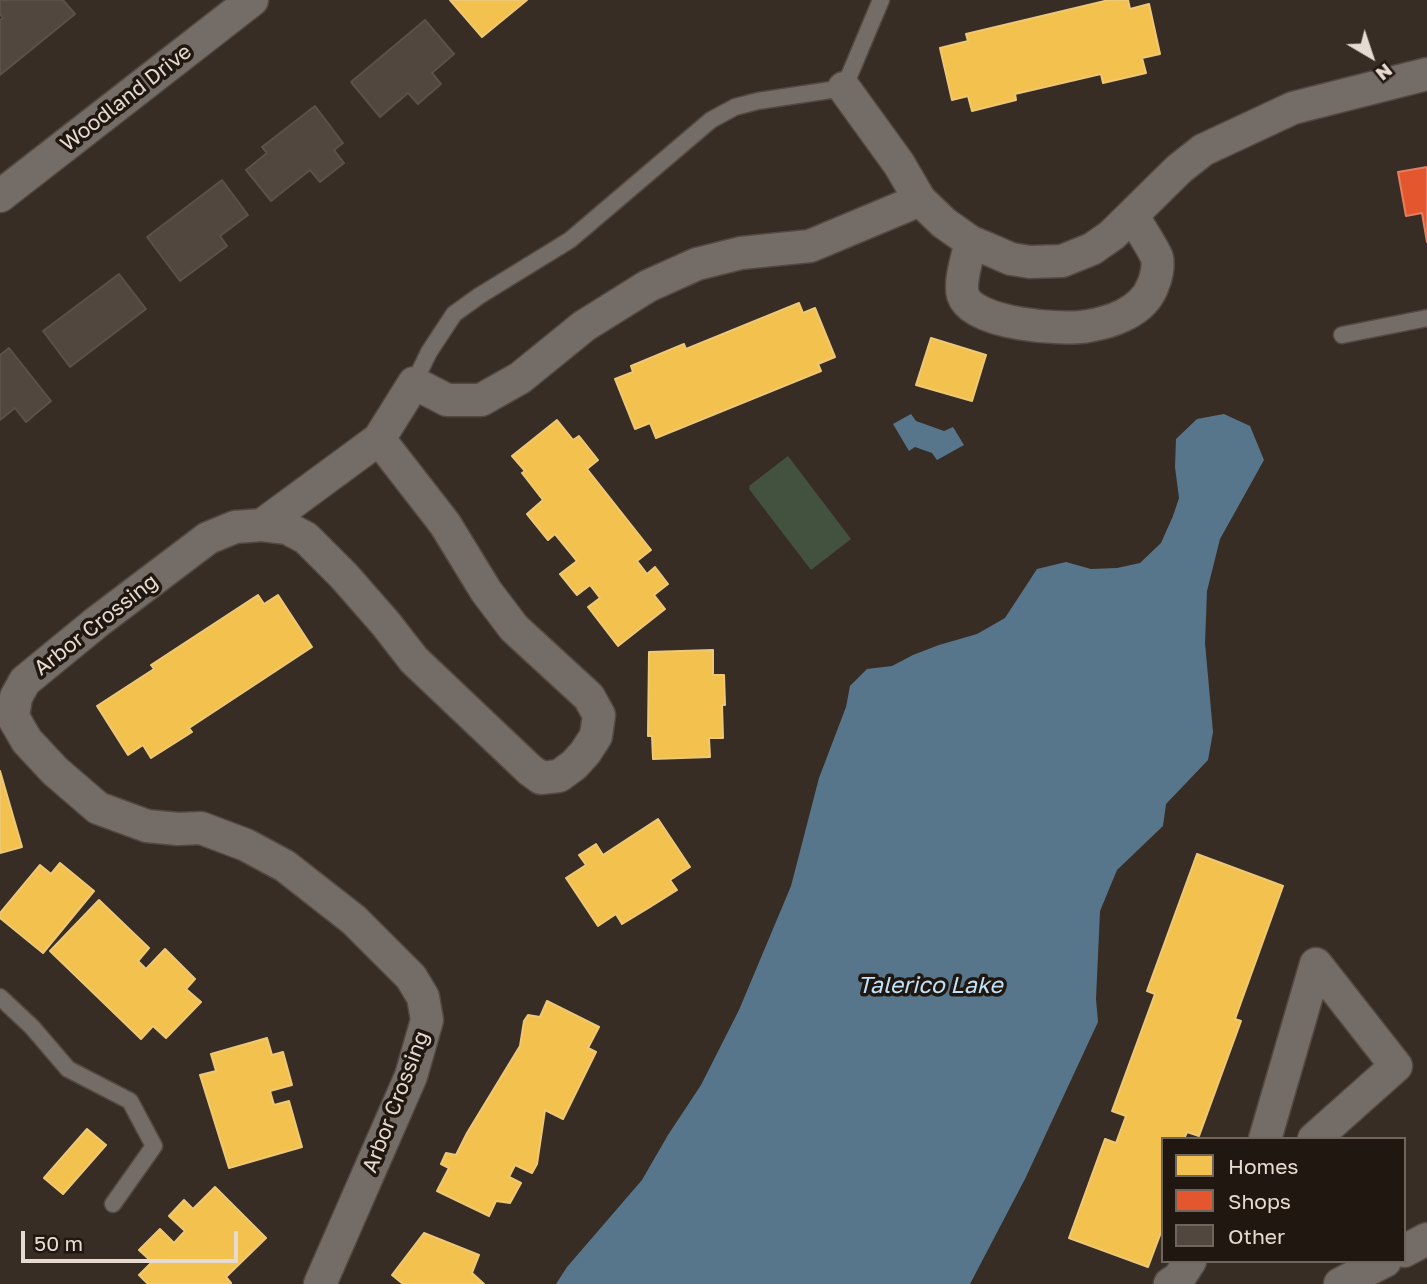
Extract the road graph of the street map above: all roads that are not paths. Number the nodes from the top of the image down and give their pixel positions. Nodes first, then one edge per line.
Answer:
1 (252, 0) edge
2 (881, 0) edge
3 (1427, 74) edge
4 (844, 88) junction
5 (0, 196) edge
6 (920, 200) junction
7 (1133, 216) junction
8 (971, 242) junction
9 (1427, 318) edge
10 (1342, 335) dead end
11 (414, 383) junction
12 (379, 439) junction
13 (262, 525) junction
14 (8, 698) edge
15 (0, 997) edge
16 (1266, 1137) edge
17 (1316, 1137) edge
18 (113, 1204) dead end
19 (1427, 1239) edge
20 (1406, 1250) edge
21 (1189, 1263) edge
22 (1381, 1263) edge
23 (320, 1284) edge
24 (1170, 1284) edge
25 (1340, 1284) edge

1 - 5 street, Woodland Drive
2 - 4 lane
3 - 7 street
4 - 6 street
4 - 11 lane
6 - 8 street
6 - 11 street
7 - 8 street
7 - 8 street
9 - 10 lane
11 - 12 street
12 - 13 street
12 - 13 street
13 - 14 street, Arbor Crossing
14 - 23 street, Arbor Crossing
15 - 18 lane
16 - 17 street
19 - 20 street
21 - 24 street
22 - 25 street

